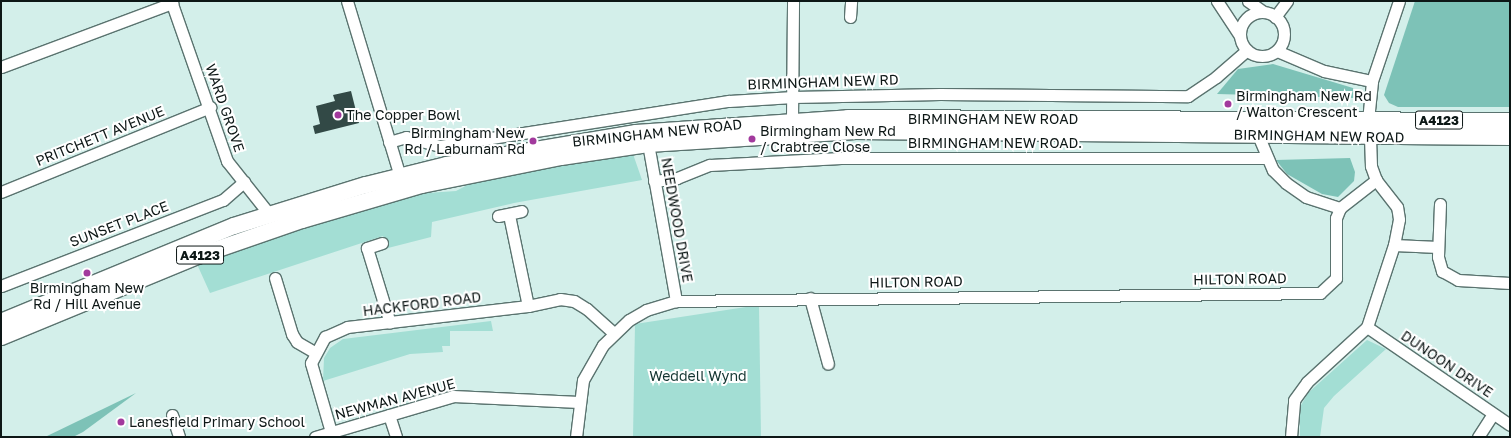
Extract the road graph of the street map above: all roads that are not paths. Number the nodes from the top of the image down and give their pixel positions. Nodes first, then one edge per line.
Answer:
1 (347, 1) edge
2 (793, 1) edge
3 (851, 1) edge
4 (1217, 1) edge
5 (1248, 1) edge
6 (1287, 1) edge
7 (1399, 1) edge
8 (172, 2) edge
9 (1264, 12) junction
10 (850, 17) dead end
11 (1275, 17) junction
12 (1240, 36) junction
13 (1246, 50) junction
14 (1276, 51) junction
15 (1, 67) edge
16 (1372, 81) junction
17 (793, 97) junction
18 (210, 107) junction
19 (792, 120) junction
20 (1368, 120) junction
21 (1510, 120) edge
22 (1258, 135) junction
23 (1370, 137) junction
24 (1510, 137) edge
25 (648, 138) junction
26 (389, 142) junction
27 (1267, 158) junction
28 (1376, 180) junction
29 (654, 181) junction
30 (244, 182) junction
31 (402, 183) junction
32 (1, 192) edge
33 (1440, 204) dead end
34 (1340, 208) junction
35 (521, 211) dead end
36 (509, 215) junction
37 (498, 216) dead end
38 (272, 222) junction
39 (382, 243) dead end
40 (1394, 246) junction
41 (1438, 247) junction
42 (275, 278) dead end
43 (1510, 283) edge
44 (1, 286) edge
45 (810, 298) junction
46 (676, 301) junction
47 (528, 306) junction
48 (1, 322) edge
49 (390, 323) junction
50 (1367, 327) junction
51 (614, 333) junction
52 (1, 336) edge
53 (314, 352) junction
54 (828, 364) dead end
55 (579, 402) junction
56 (1493, 414) junction
57 (172, 415) dead end
58 (389, 415) junction
59 (1510, 425) edge
60 (331, 432) junction
61 (179, 437) edge
62 (315, 437) edge
63 (396, 437) edge
64 (576, 437) edge
65 (1292, 437) edge
66 (1478, 437) edge

1 - 26 street
2 - 17 street
3 - 10 street
4 - 12 street
5 - 9 street
6 - 11 street
7 - 16 street
8 - 15 street
8 - 18 street, WARD GROVE
9 - 11 street
9 - 12 street
11 - 14 street
12 - 13 street
13 - 14 street
13 - 17 street, BIRMINGHAM NEW RD
14 - 16 street
16 - 20 street
17 - 19 street
17 - 26 street, BIRMINGHAM NEW RD
18 - 30 street, WARD GROVE
18 - 32 street, PRITCHETT AVENUE
19 - 20 highway, BIRMINGHAM NEW ROAD / A4123
19 - 25 highway, BIRMINGHAM NEW ROAD / A4123
20 - 21 highway, BIRMINGHAM NEW ROAD / A4123
20 - 23 highway
22 - 23 highway, BIRMINGHAM NEW ROAD / A4123
22 - 25 highway, BIRMINGHAM NEW ROAD / A4123
22 - 27 street
23 - 24 highway, BIRMINGHAM NEW ROAD / A4123
23 - 28 street
25 - 29 street, NEEDWOOD DRIVE
25 - 31 highway, BIRMINGHAM NEW ROAD / A4123
26 - 31 street
27 - 29 street, BIRMINGHAM NEW ROAD.
27 - 34 street
28 - 34 street
28 - 40 street
29 - 46 street, NEEDWOOD DRIVE
30 - 38 street, WARD GROVE
30 - 44 street, SUNSET PLACE
31 - 38 highway, BIRMINGHAM NEW ROAD / A4123
33 - 41 street
34 - 45 street, HILTON ROAD
35 - 36 street
36 - 37 street
36 - 47 street
38 - 48 highway, BIRMINGHAM NEW ROAD / A4123
38 - 52 highway, BIRMINGHAM NEW ROAD / A4123
39 - 49 street
40 - 41 street
40 - 50 street
41 - 43 street
42 - 53 street
45 - 46 street, HILTON ROAD
45 - 54 street
46 - 51 street, HILTON ROAD
47 - 49 street, HACKFORD ROAD
47 - 51 street, HACKFORD ROAD
49 - 53 street, HACKFORD ROAD
50 - 56 street, DUNOON DRIVE
50 - 65 street
51 - 55 street, HILTON ROAD
53 - 60 street
55 - 58 street, NEWMAN AVENUE
55 - 64 street, HILTON ROAD
56 - 59 street, DUNOON DRIVE
56 - 66 street
57 - 61 street
58 - 60 street, NEWMAN AVENUE
58 - 63 street
60 - 62 street, NEWMAN AVENUE

